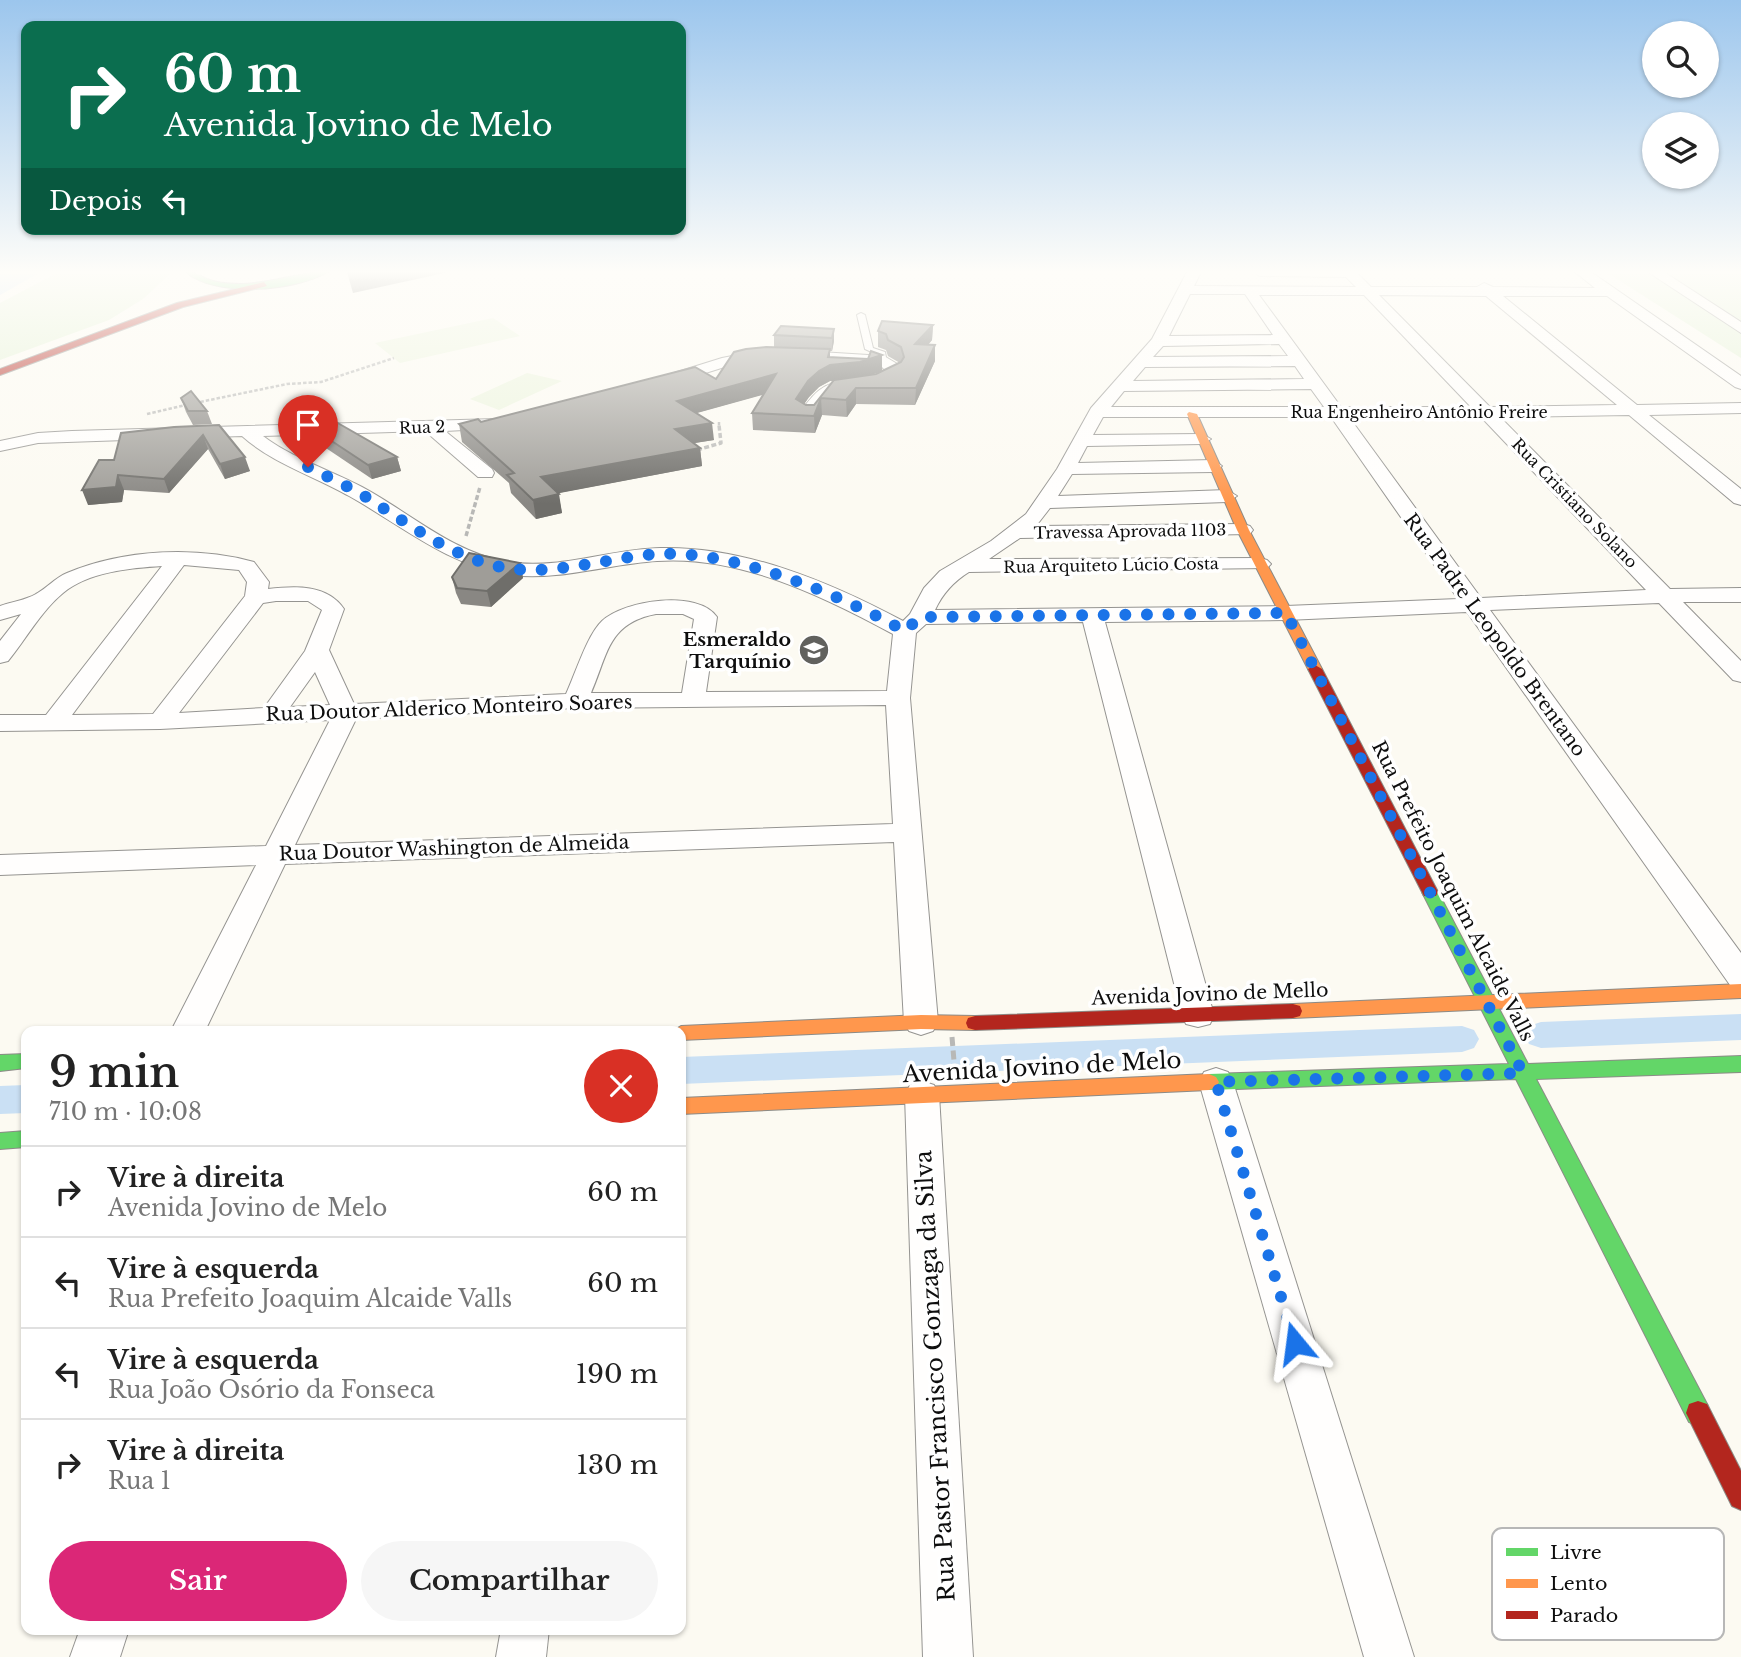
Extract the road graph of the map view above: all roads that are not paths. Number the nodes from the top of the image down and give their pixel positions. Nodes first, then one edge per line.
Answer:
1 (40, 349) edge
2 (61, 349) edge
3 (871, 349) edge
4 (1151, 349) edge
5 (1290, 349) edge
6 (1426, 349) edge
7 (1559, 349) edge
8 (1691, 349) edge
9 (884, 360) junction
10 (1299, 361) junction
11 (1140, 362) junction
12 (0, 364) edge
13 (0, 372) edge
14 (1316, 384) junction
15 (1741, 384) edge
16 (644, 386) edge
17 (1119, 386) junction
18 (1741, 408) edge
19 (1632, 410) junction
20 (1097, 412) junction
21 (1487, 412) junction
22 (1335, 413) junction
23 (1192, 414) junction
24 (808, 415) edge
25 (513, 421) edge
26 (429, 426) junction
27 (245, 430) junction
28 (1202, 439) junction
29 (1082, 441) junction
30 (0, 446) edge
31 (1213, 466) junction
32 (1066, 469) junction
33 (485, 473) road end
34 (1227, 496) junction
35 (1741, 499) edge
36 (1046, 502) junction
37 (1243, 530) junction
38 (1016, 532) junction
39 (177, 560) junction
40 (1260, 564) junction
41 (961, 566) junction
42 (257, 590) junction
43 (1665, 596) junction
44 (1741, 596) edge
45 (47, 598) junction
46 (1473, 605) junction
47 (0, 613) edge
48 (1286, 613) junction
49 (1093, 614) junction
50 (913, 624) junction
51 (317, 649) junction
52 (0, 656) edge
53 (1741, 675) edge
54 (898, 698) junction
55 (693, 700) junction
56 (575, 701) junction
57 (346, 713) junction
58 (272, 715) junction
59 (160, 721) junction
60 (0, 723) edge
61 (53, 723) junction
62 (909, 832) junction
63 (275, 855) junction
64 (0, 865) edge
65 (1741, 977) edge
66 (1741, 991) edge
67 (1488, 1004) junction
68 (1198, 1015) junction
69 (921, 1022) junction
70 (190, 1026) edge
71 (686, 1033) edge
72 (21, 1061) edge
73 (0, 1063) edge
74 (1741, 1064) edge
75 (1523, 1073) junction
76 (1216, 1082) junction
77 (938, 1084) junction
78 (686, 1106) edge
79 (21, 1139) edge
80 (0, 1141) edge
81 (1741, 1497) edge
82 (103, 1635) edge
83 (524, 1635) edge
84 (95, 1657) edge
85 (521, 1657) edge
86 (948, 1657) edge
87 (1389, 1657) edge

1 - 12 main road
2 - 13 main road
3 - 9 lane
4 - 11 street
5 - 10 street, Rua Padre Leopoldo Brentano
6 - 21 street, Rua Cristiano Solano
7 - 19 street
8 - 15 street
9 - 16 street
9 - 24 street
10 - 11 street
10 - 14 street, Rua Padre Leopoldo Brentano
11 - 17 street
14 - 17 street
14 - 22 street, Rua Padre Leopoldo Brentano
17 - 20 street
18 - 19 street, Rua Engenheiro Antônio Freire
19 - 21 street, Rua Engenheiro Antônio Freire
19 - 35 street
20 - 23 street, Rua Engenheiro Antônio Freire
20 - 29 street
21 - 22 street, Rua Engenheiro Antônio Freire
21 - 43 street, Rua Cristiano Solano
22 - 23 street, Rua Engenheiro Antônio Freire
22 - 46 street, Rua Padre Leopoldo Brentano
23 - 28 main road, Rua Prefeito Joaquim Alcaide Valls
25 - 26 street, Rua 2
26 - 27 street, Rua 2
26 - 33 street
27 - 30 street, Rua 2
27 - 50 street
28 - 29 street
28 - 31 main road, Rua Prefeito Joaquim Alcaide Valls
29 - 32 street
31 - 32 street
31 - 34 main road, Rua Prefeito Joaquim Alcaide Valls
32 - 36 street
34 - 36 street
34 - 37 main road, Rua Prefeito Joaquim Alcaide Valls
36 - 38 street
37 - 38 street, Travessa Aprovada 1103
37 - 40 main road, Rua Prefeito Joaquim Alcaide Valls
38 - 41 street
39 - 42 street
39 - 45 street
39 - 61 street
40 - 41 street, Rua Arquiteto Lúcio Costa
40 - 48 main road, Rua Prefeito Joaquim Alcaide Valls
41 - 50 street
42 - 51 street
42 - 59 street
43 - 44 street
43 - 46 street
43 - 53 street, Rua Cristiano Solano
45 - 47 street
45 - 52 street
46 - 48 street
46 - 65 street, Rua Padre Leopoldo Brentano
48 - 49 street
48 - 67 main road, Rua Prefeito Joaquim Alcaide Valls
49 - 50 street
49 - 68 street
50 - 54 street
51 - 57 street
51 - 58 street
54 - 55 street, Rua Doutor Alderico Monteiro Soares
54 - 62 street
55 - 56 street, Rua Doutor Alderico Monteiro Soares
55 - 56 street
56 - 57 street, Rua Doutor Alderico Monteiro Soares
57 - 58 street, Rua Doutor Alderico Monteiro Soares
57 - 63 street
58 - 59 street, Rua Doutor Alderico Monteiro Soares
59 - 61 street, Rua Doutor Alderico Monteiro Soares
60 - 61 street, Rua Doutor Alderico Monteiro Soares
62 - 63 street, Rua Doutor Washington de Almeida
62 - 69 street
63 - 64 street, Rua Doutor Washington de Almeida
63 - 70 street
66 - 67 main road, Avenida Jovino de Mello
67 - 68 main road, Avenida Jovino de Mello
67 - 75 main road, Rua Prefeito Joaquim Alcaide Valls
68 - 69 main road, Avenida Jovino de Mello
69 - 71 main road, Avenida Jovino de Mello
72 - 73 main road
74 - 75 main road, Avenida Jovino de Melo
75 - 76 main road, Avenida Jovino de Melo
75 - 81 main road, Rua Prefeito Joaquim Alcaide Valls
76 - 77 main road, Avenida Jovino de Melo
76 - 87 street
77 - 78 main road, Avenida Jovino de Melo
77 - 86 street, Rua Pastor Francisco Gonzaga da Silva
79 - 80 main road
82 - 84 street
83 - 85 street

